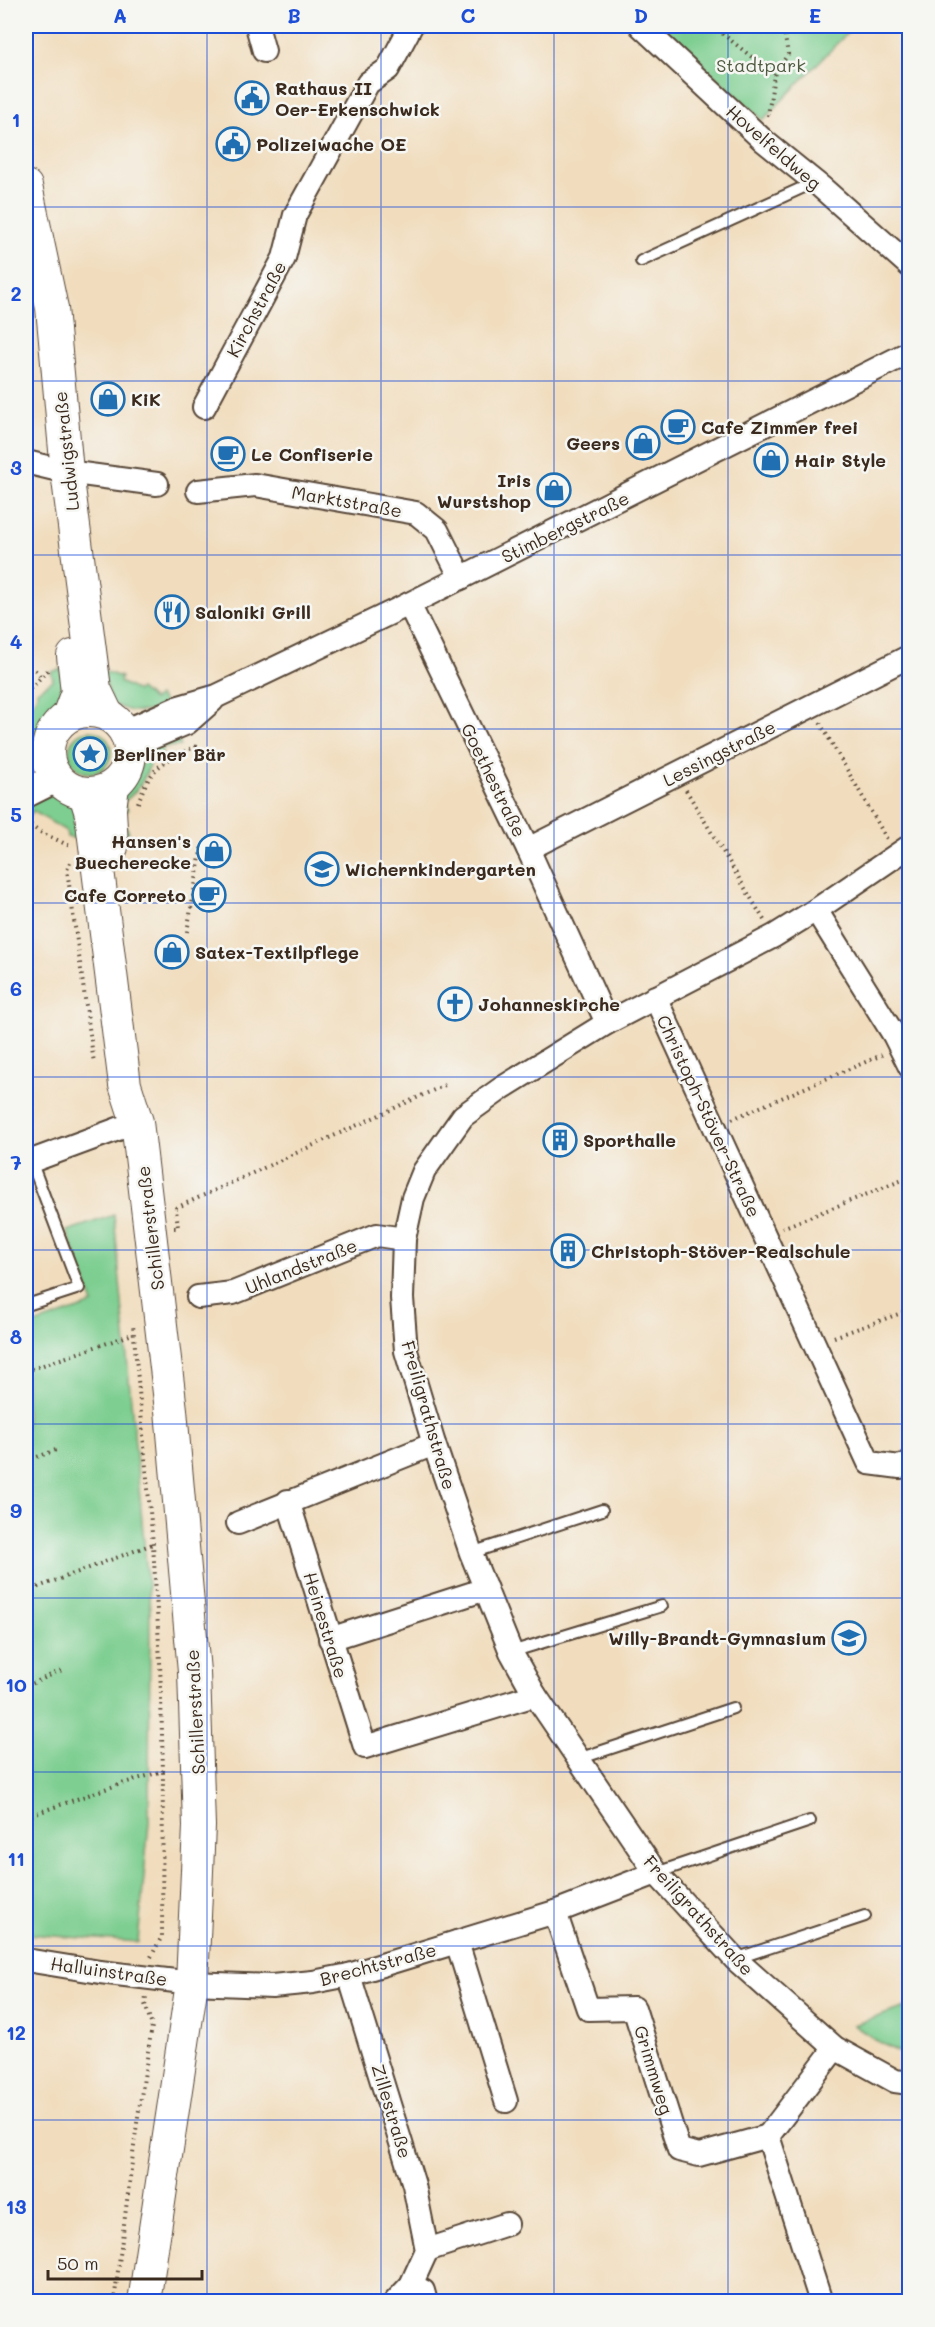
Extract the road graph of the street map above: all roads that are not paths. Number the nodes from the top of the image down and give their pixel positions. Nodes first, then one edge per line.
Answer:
1 (257, 26) edge
2 (411, 26) edge
3 (641, 26) edge
4 (264, 51) dead end
5 (815, 182) junction
6 (26, 186) edge
7 (26, 257) edge
8 (641, 261) dead end
9 (909, 266) edge
10 (909, 352) edge
11 (204, 406) dead end
12 (48, 467) edge
13 (157, 484) dead end
14 (198, 491) dead end
15 (461, 578) junction
16 (409, 604) junction
17 (909, 656) edge
18 (68, 716) junction
19 (121, 731) junction
20 (43, 771) edge
21 (99, 790) junction
22 (26, 793) edge
23 (528, 849) junction
24 (903, 850) edge
25 (816, 910) junction
26 (655, 997) junction
27 (606, 1023) junction
28 (903, 1043) edge
29 (137, 1122) junction
30 (28, 1162) edge
31 (404, 1239) junction
32 (198, 1297) dead end
33 (26, 1301) edge
34 (434, 1444) junction
35 (909, 1462) edge
36 (288, 1502) junction
37 (602, 1510) dead end
38 (238, 1523) dead end
39 (471, 1553) junction
40 (486, 1589) junction
41 (662, 1606) dead end
42 (330, 1639) junction
43 (511, 1652) junction
44 (535, 1695) junction
45 (733, 1708) dead end
46 (578, 1759) junction
47 (810, 1821) dead end
48 (656, 1873) junction
49 (555, 1912) junction
50 (865, 1916) dead end
51 (457, 1942) junction
52 (735, 1959) junction
53 (26, 1960) edge
54 (349, 1975) junction
55 (192, 1983) junction
56 (835, 2048) junction
57 (909, 2083) edge
58 (506, 2101) dead end
59 (768, 2136) junction
60 (507, 2224) dead end
61 (427, 2250) junction
62 (419, 2293) edge
63 (144, 2301) edge
64 (395, 2301) edge
65 (821, 2301) edge

1 - 4 street
2 - 11 street, Kirchstraße
3 - 5 street, Hovelfeldweg
5 - 8 lane
5 - 9 street, Hovelfeldweg
6 - 12 main road, Ludwigstraße
7 - 12 main road, Ludwigstraße
10 - 15 street, Stimbergstraße
12 - 13 street
12 - 18 main road, Ludwigstraße
12 - 19 main road, Ludwigstraße
14 - 15 street, Marktstraße
15 - 16 street, Stimbergstraße
16 - 19 street, Stimbergstraße
16 - 23 street, Goethestraße
17 - 23 street, Lessingstraße
18 - 19 main road
18 - 20 main road
19 - 21 main road
20 - 21 main road
20 - 22 street
21 - 29 main road, Schillerstraße
23 - 27 street, Goethestraße
24 - 25 street, Freiligrathstraße
25 - 26 street, Freiligrathstraße
25 - 28 street
26 - 27 street, Freiligrathstraße
26 - 35 street, Christoph-Stöver-Straße
27 - 31 street, Freiligrathstraße
29 - 30 street
29 - 55 main road, Schillerstraße
30 - 33 lane
31 - 32 street, Uhlandstraße
31 - 34 street, Freiligrathstraße
34 - 36 street
34 - 39 street, Freiligrathstraße
36 - 38 street
36 - 42 street, Heinestraße
37 - 39 lane
39 - 40 street, Freiligrathstraße
40 - 42 street
40 - 43 street, Freiligrathstraße
41 - 43 lane
42 - 44 street, Heinestraße
43 - 44 street, Freiligrathstraße
44 - 46 street, Freiligrathstraße
45 - 46 lane
46 - 48 street, Freiligrathstraße
47 - 48 lane
48 - 49 street, Brechtstraße
48 - 52 street, Freiligrathstraße
49 - 51 street, Brechtstraße
49 - 59 street, Grimmweg
50 - 52 lane
51 - 54 street, Brechtstraße
51 - 58 street, Brechtstraße
52 - 56 street, Freiligrathstraße
53 - 55 street, Halluinstraße
54 - 55 street, Brechtstraße
54 - 61 street, Zillestraße
55 - 63 main road, Schillerstraße
56 - 57 street, Freiligrathstraße
56 - 59 street
59 - 65 street
60 - 61 street
61 - 62 street
62 - 64 street

